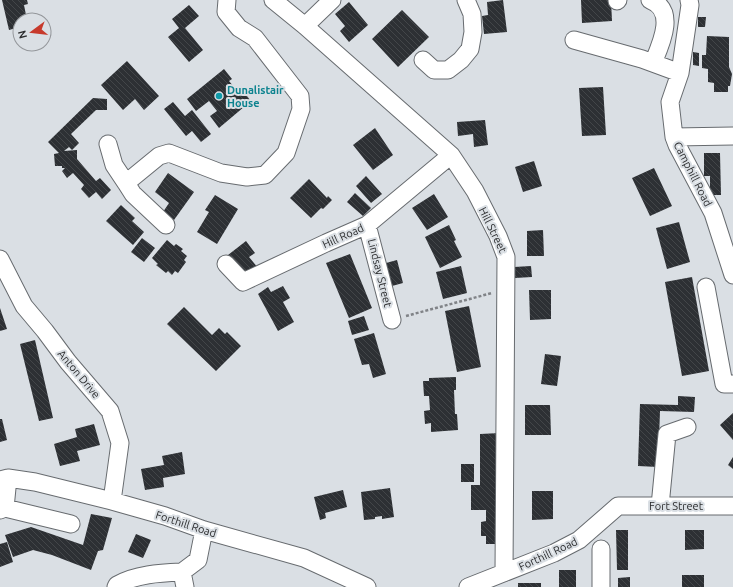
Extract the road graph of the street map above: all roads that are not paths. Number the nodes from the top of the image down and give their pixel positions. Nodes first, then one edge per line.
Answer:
1 (227, 0) edge
2 (273, 0) edge
3 (332, 0) edge
4 (466, 0) edge
5 (650, 0) edge
6 (689, 0) edge
7 (304, 26) junction
8 (574, 40) dead end
9 (423, 60) dead end
10 (653, 63) junction
11 (680, 73) junction
12 (733, 136) edge
13 (674, 137) junction
14 (108, 144) dead end
15 (451, 156) junction
16 (126, 183) junction
17 (166, 225) dead end
18 (368, 226) junction
19 (0, 258) edge
20 (226, 264) dead end
21 (733, 274) edge
22 (706, 287) dead end
23 (392, 320) road end
24 (733, 384) edge
25 (687, 426) dead end
26 (4, 479) edge
27 (112, 501) junction
28 (618, 506) joint
29 (660, 506) junction
30 (733, 506) edge
31 (2, 509) edge
32 (71, 524) dead end
33 (204, 530) junction
34 (601, 550) dead end
35 (504, 573) junction
36 (183, 580) edge
37 (116, 587) edge
38 (367, 587) edge
39 (468, 587) edge
40 (601, 587) edge

1 - 16 street
2 - 7 street, Hill Street
3 - 7 street
4 - 9 street
5 - 10 street
6 - 11 street, Camphill Road
7 - 15 street, Hill Street
8 - 10 street
10 - 11 street
11 - 13 street, Camphill Road
12 - 13 street
13 - 21 street, Camphill Road
14 - 16 street
15 - 18 street, Hill Road
15 - 35 street, Hill Street
16 - 17 street
18 - 20 street, Hill Road
18 - 23 street, Lindsay Street
19 - 27 street, Anton Drive
22 - 24 street
25 - 29 street
26 - 27 street, Forthill Road
26 - 31 street
27 - 33 street, Forthill Road
28 - 29 street, Fort Street
28 - 35 street, Forthill Road
29 - 30 street, Fort Street
31 - 32 street
33 - 36 street
33 - 38 street, Forthill Road
34 - 40 street
35 - 39 street, Forthill Road
36 - 37 street

